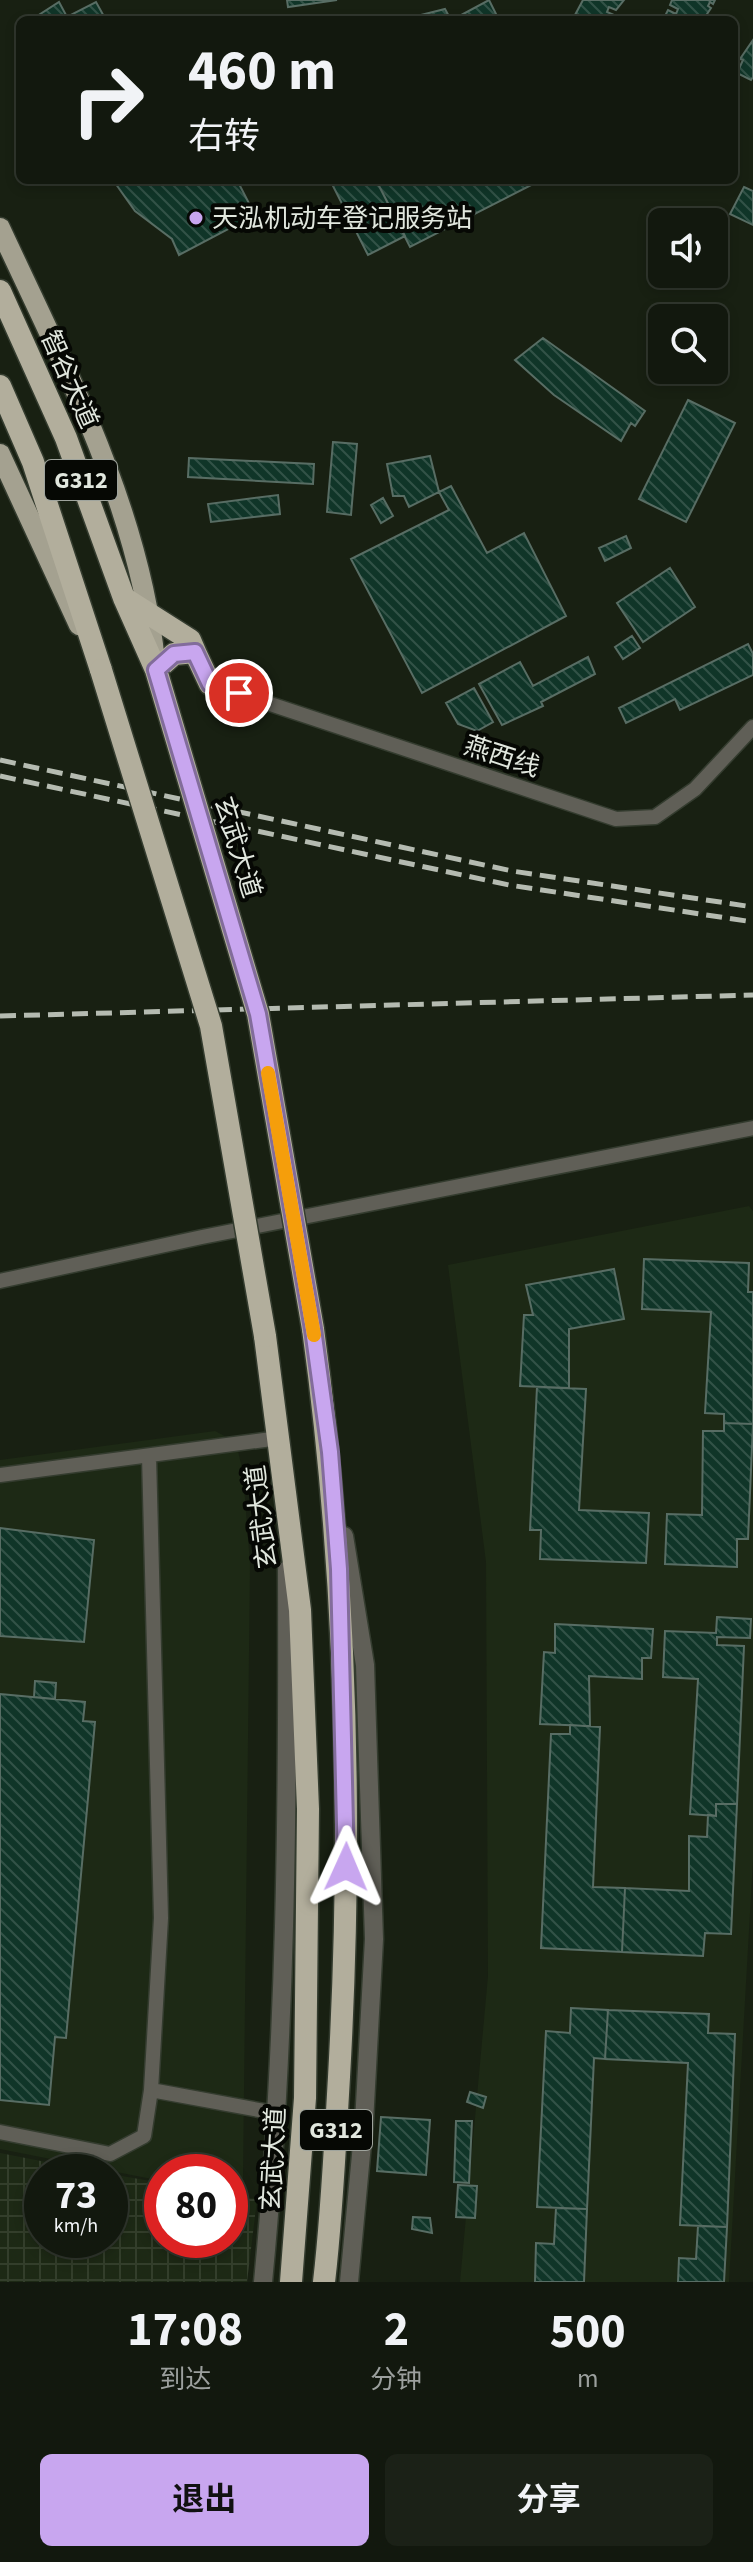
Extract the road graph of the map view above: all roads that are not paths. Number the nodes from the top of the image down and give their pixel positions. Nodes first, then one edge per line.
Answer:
1 (0, 228) edge
2 (0, 292) edge
3 (0, 386) edge
4 (0, 454) edge
5 (124, 598) junction
6 (151, 614) junction
7 (101, 670) junction
8 (156, 670) junction
9 (210, 684) junction
10 (753, 727) edge
11 (753, 1128) edge
12 (0, 1281) edge
13 (279, 1438) junction
14 (330, 1452) junction
15 (149, 1456) junction
16 (0, 1475) edge
17 (286, 1483) junction
18 (151, 2090) junction
19 (275, 2113) junction
20 (0, 2132) edge
21 (263, 2282) edge
22 (291, 2282) edge
23 (324, 2282) edge
24 (349, 2282) edge

1 - 6 main road
2 - 5 highway, 智谷大道 / G312
3 - 7 highway, G312
4 - 7 main road
5 - 6 highway
5 - 8 highway, 智谷大道 / G312
6 - 8 main road
6 - 9 highway
7 - 13 highway, 玄武大道 / G312, bridge
8 - 9 highway
8 - 14 highway, 玄武大道 / G312, bridge
9 - 10 street, 燕西线
11 - 12 street
13 - 15 street
13 - 17 highway, 玄武大道 / G312
14 - 23 highway, 玄武大道 / G312
14 - 24 street
15 - 16 street
15 - 18 street
17 - 19 street
17 - 22 highway, 玄武大道 / G312
18 - 19 street
18 - 20 street
19 - 21 street

